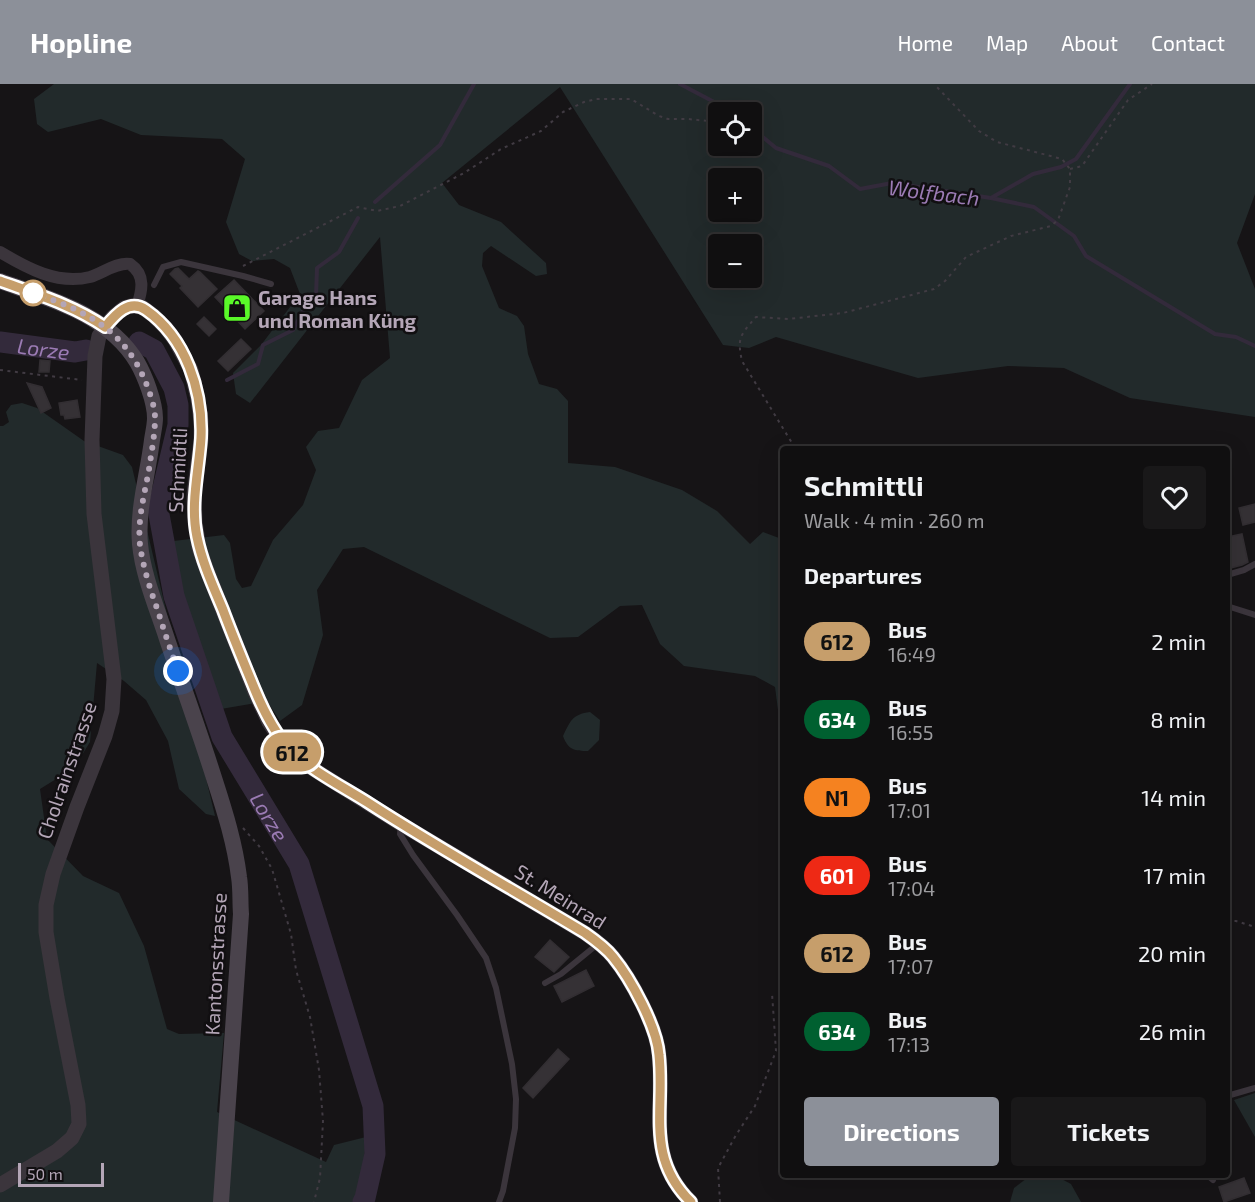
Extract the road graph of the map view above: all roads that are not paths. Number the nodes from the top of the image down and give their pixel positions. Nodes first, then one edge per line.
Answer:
1 (0, 252) edge
2 (0, 280) edge
3 (271, 284) dead end
4 (154, 285) dead end
5 (137, 306) junction
6 (105, 327) junction
7 (1255, 564) edge
8 (1230, 574) edge
9 (1230, 607) edge
10 (1255, 615) edge
11 (269, 722) joint
12 (402, 824) junction
13 (599, 943) junction
14 (544, 983) dead end
15 (1255, 1088) edge
16 (1230, 1095) edge
17 (1211, 1178) edge
18 (1213, 1180) dead end
19 (0, 1185) edge
20 (221, 1202) edge
21 (500, 1202) edge
22 (691, 1202) edge

1 - 5 street
2 - 6 main road, Kantonsstrasse
3 - 4 lane
5 - 6 street
5 - 11 street, Schmidtli
6 - 19 street, Cholrainstrasse
6 - 20 main road, Kantonsstrasse
7 - 8 lane
9 - 10 lane
11 - 12 street, St. Meinrad
12 - 13 street, St. Meinrad
12 - 21 lane
13 - 14 lane
13 - 22 street, St. Meinrad
15 - 16 lane
17 - 18 lane

